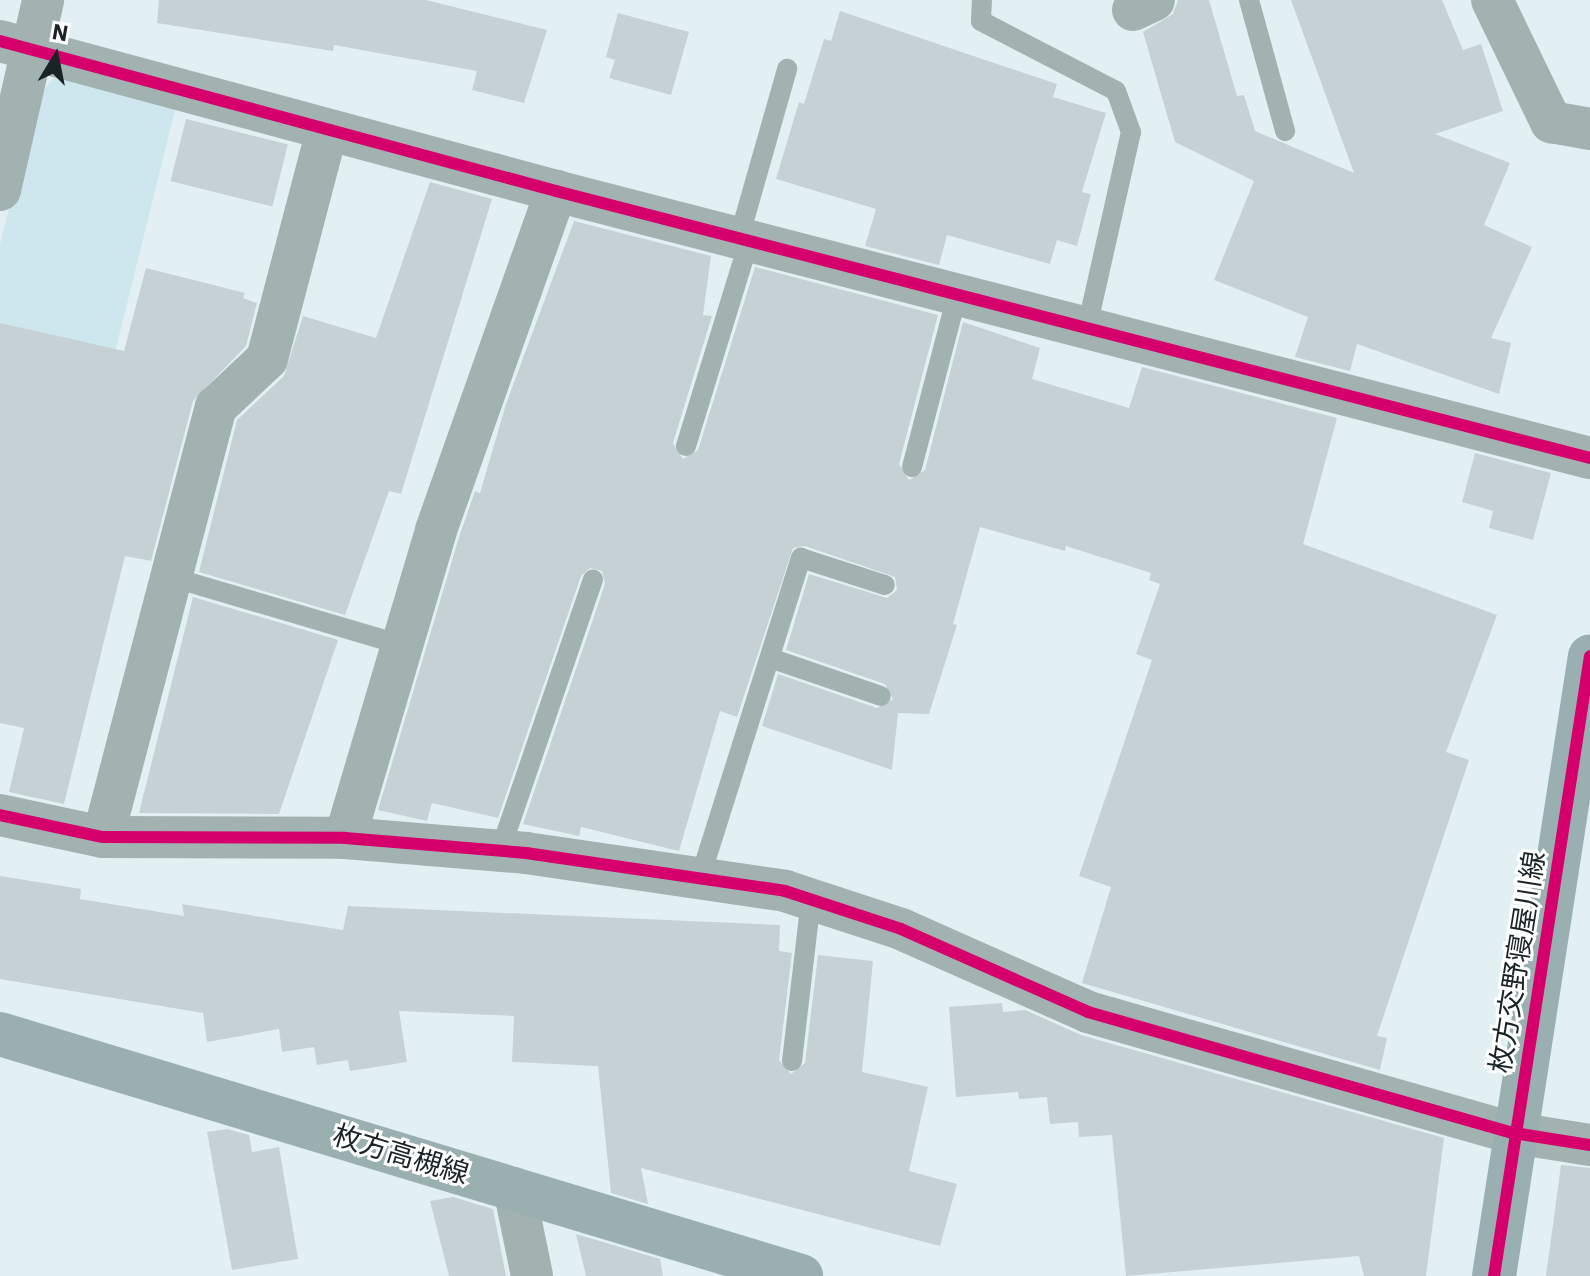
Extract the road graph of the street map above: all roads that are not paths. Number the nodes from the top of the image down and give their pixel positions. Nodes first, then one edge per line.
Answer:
1 (43, 0) edge
2 (982, 0) edge
3 (1249, 0) edge
4 (1492, 0) edge
5 (17, 46) edge
6 (787, 69) dead end
7 (1590, 129) edge
8 (327, 130) junction
9 (1285, 131) dead end
10 (0, 190) edge
11 (556, 191) junction
12 (744, 240) junction
13 (957, 295) junction
14 (1087, 328) junction
15 (686, 446) dead end
16 (1590, 458) edge
17 (912, 467) dead end
18 (171, 577) junction
19 (593, 580) dead end
20 (885, 585) dead end
21 (402, 645) junction
22 (1590, 656) edge
23 (770, 658) junction
24 (881, 696) dead end
25 (0, 815) edge
26 (103, 837) junction
27 (345, 838) junction
28 (500, 851) junction
29 (700, 878) junction
30 (811, 900) junction
31 (0, 1034) edge
32 (792, 1061) dead end
33 (1514, 1133) junction
34 (1590, 1145) edge
35 (514, 1188) junction
36 (724, 1265) edge
37 (532, 1276) edge
38 (801, 1276) edge
39 (1494, 1276) edge

1 - 5 street
2 - 14 lane
3 - 9 lane
4 - 7 street
5 - 8 street
5 - 10 street
6 - 12 lane
8 - 11 street
8 - 18 street
11 - 12 street
11 - 21 street
12 - 13 street
12 - 15 lane
13 - 14 street
13 - 17 lane
14 - 16 street
18 - 21 lane
18 - 26 street
19 - 28 lane
20 - 23 lane
21 - 27 street
22 - 33 main road, 枚方交野寝屋川線
23 - 24 lane
23 - 29 lane
25 - 26 street
26 - 27 street
27 - 28 street
28 - 29 street
29 - 30 street
30 - 32 lane
30 - 33 street
31 - 35 main road, 枚方高槻線
33 - 34 street
33 - 39 main road, 枚方交野寝屋川線
35 - 36 main road, 枚方高槻線
35 - 37 street
36 - 38 main road, 枚方高槻線

